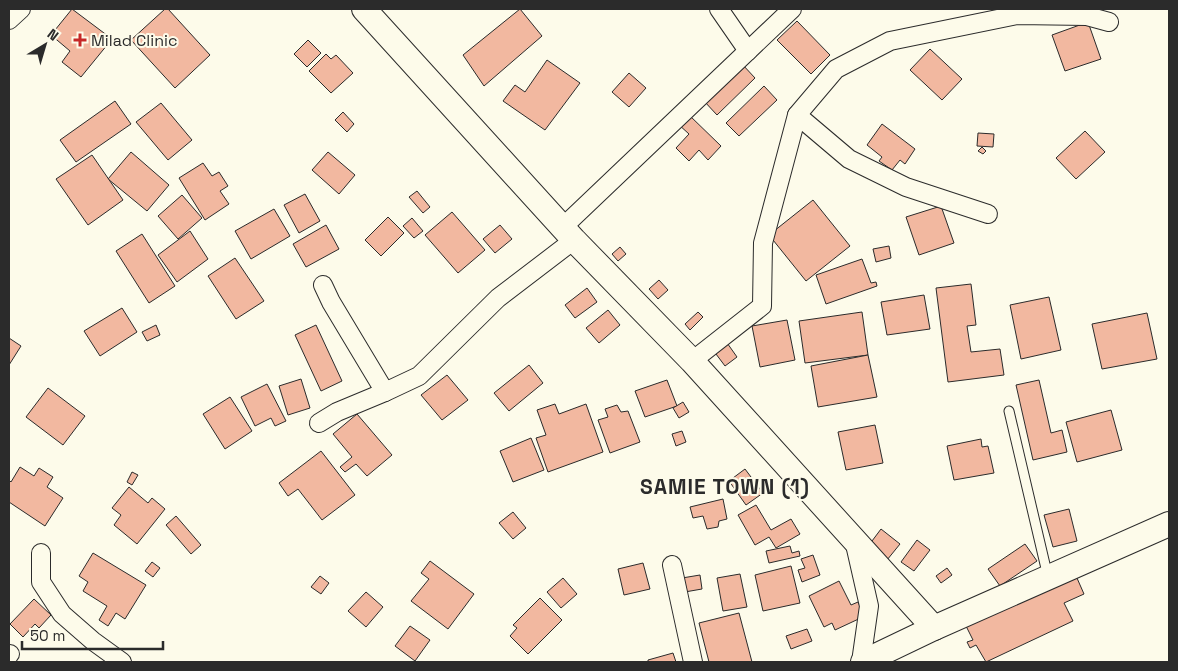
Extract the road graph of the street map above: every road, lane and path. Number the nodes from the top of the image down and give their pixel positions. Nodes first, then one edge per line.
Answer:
1 (21, 9) edge
2 (364, 9) edge
3 (719, 9) edge
4 (792, 9) edge
5 (9, 20) edge
6 (1109, 22) dead end
7 (748, 50) junction
8 (797, 115) junction
9 (988, 214) dead end
10 (569, 233) junction
11 (323, 285) dead end
12 (692, 362) junction
13 (385, 392) junction
14 (1009, 411) dead end
15 (320, 423) dead end
16 (1169, 524) edge
17 (854, 540) junction
18 (41, 553) dead end
19 (672, 565) dead end
20 (1048, 578) junction
21 (934, 628) junction
22 (868, 661) edge
23 (122, 662) edge
24 (693, 662) edge

1 - 5 street
2 - 10 street
3 - 7 street
4 - 7 street
6 - 8 street
7 - 10 street
8 - 9 street
8 - 12 street
10 - 12 street
10 - 13 street
11 - 13 street
12 - 17 street
13 - 15 street
14 - 20 lane
16 - 20 street
17 - 21 street
17 - 22 street
18 - 23 street
19 - 24 street
20 - 21 street
21 - 22 street

